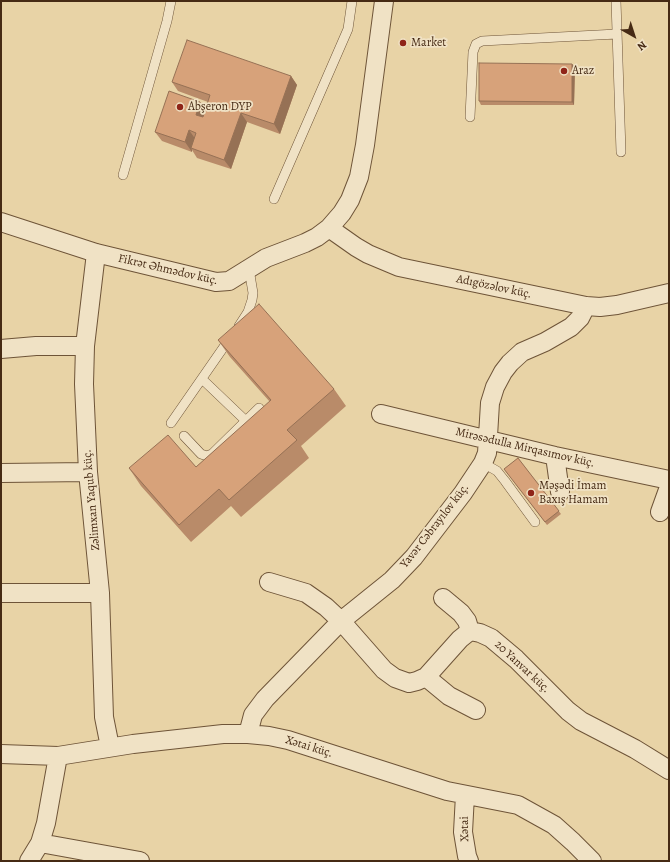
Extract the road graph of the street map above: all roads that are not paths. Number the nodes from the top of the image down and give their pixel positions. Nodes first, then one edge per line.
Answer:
1 (171, 1) edge
2 (352, 1) edge
3 (384, 1) edge
4 (616, 1) edge
5 (617, 34) junction
6 (470, 117) dead end
7 (621, 152) dead end
8 (123, 175) dead end
9 (274, 199) dead end
10 (1, 222) edge
11 (329, 228) junction
12 (96, 253) junction
13 (249, 269) junction
14 (669, 293) edge
15 (586, 306) junction
16 (3, 344) edge
17 (85, 346) junction
18 (202, 379) junction
19 (260, 408) edge
20 (381, 414) dead end
21 (246, 421) junction
22 (171, 423) dead end
23 (184, 436) dead end
24 (488, 440) junction
25 (555, 456) junction
26 (483, 463) junction
27 (88, 472) junction
28 (1, 473) edge
29 (669, 480) edge
30 (669, 487) edge
31 (560, 492) dead end
32 (660, 512) dead end
33 (535, 522) dead end
34 (269, 582) dead end
35 (1, 593) edge
36 (100, 593) junction
37 (443, 598) dead end
38 (341, 621) junction
39 (470, 631) junction
40 (426, 677) junction
41 (476, 710) dead end
42 (248, 734) junction
43 (110, 747) junction
44 (1, 754) edge
45 (58, 756) junction
46 (669, 770) edge
47 (465, 795) junction
48 (40, 843) junction
49 (465, 859) edge
50 (29, 861) edge
51 (140, 861) edge
52 (592, 861) edge

1 - 8 lane
2 - 9 lane
3 - 11 street, Fikrət Əhmədov küç.
4 - 5 lane
5 - 6 lane
5 - 7 lane
10 - 12 street, Fikrət Əhmədov küç.
11 - 13 street, Fikrət Əhmədov küç.
11 - 15 street, Adıgözəlov küç.
12 - 13 street, Fikrət Əhmədov küç.
12 - 17 street, Zəlimxan Yaqub küç.
13 - 18 lane
14 - 15 street, Adıgözəlov küç.
15 - 24 street, Yavər Cəbrayılov küç.
16 - 17 street
17 - 27 street, Zəlimxan Yaqub küç.
18 - 21 lane
18 - 22 lane
19 - 21 lane
20 - 24 street, Mirəsədulla Mirqasımov küç.
21 - 23 lane
24 - 25 street, Mirəsədulla Mirqasımov küç.
24 - 26 street, Yavər Cəbrayılov küç.
25 - 29 street, Mirəsədulla Mirqasımov küç.
25 - 31 street
26 - 33 lane
26 - 38 street, Yavər Cəbrayılov küç.
27 - 28 street
27 - 36 street, Zəlimxan Yaqub küç.
30 - 32 street
34 - 38 street
35 - 36 street
36 - 43 street, Zəlimxan Yaqub küç.
37 - 39 street
38 - 40 street
38 - 42 street, Yavər Cəbrayılov küç.
39 - 40 street
39 - 46 street, 20 Yanvar küç.
40 - 41 street
42 - 43 street, Xətai küç.
42 - 47 street, Xətai küç.
43 - 45 street, Xətai küç.
44 - 45 street, Xətai küç.
45 - 48 street
47 - 49 street, Xətai
47 - 52 street, Xətai küç.
48 - 50 street
48 - 51 street

